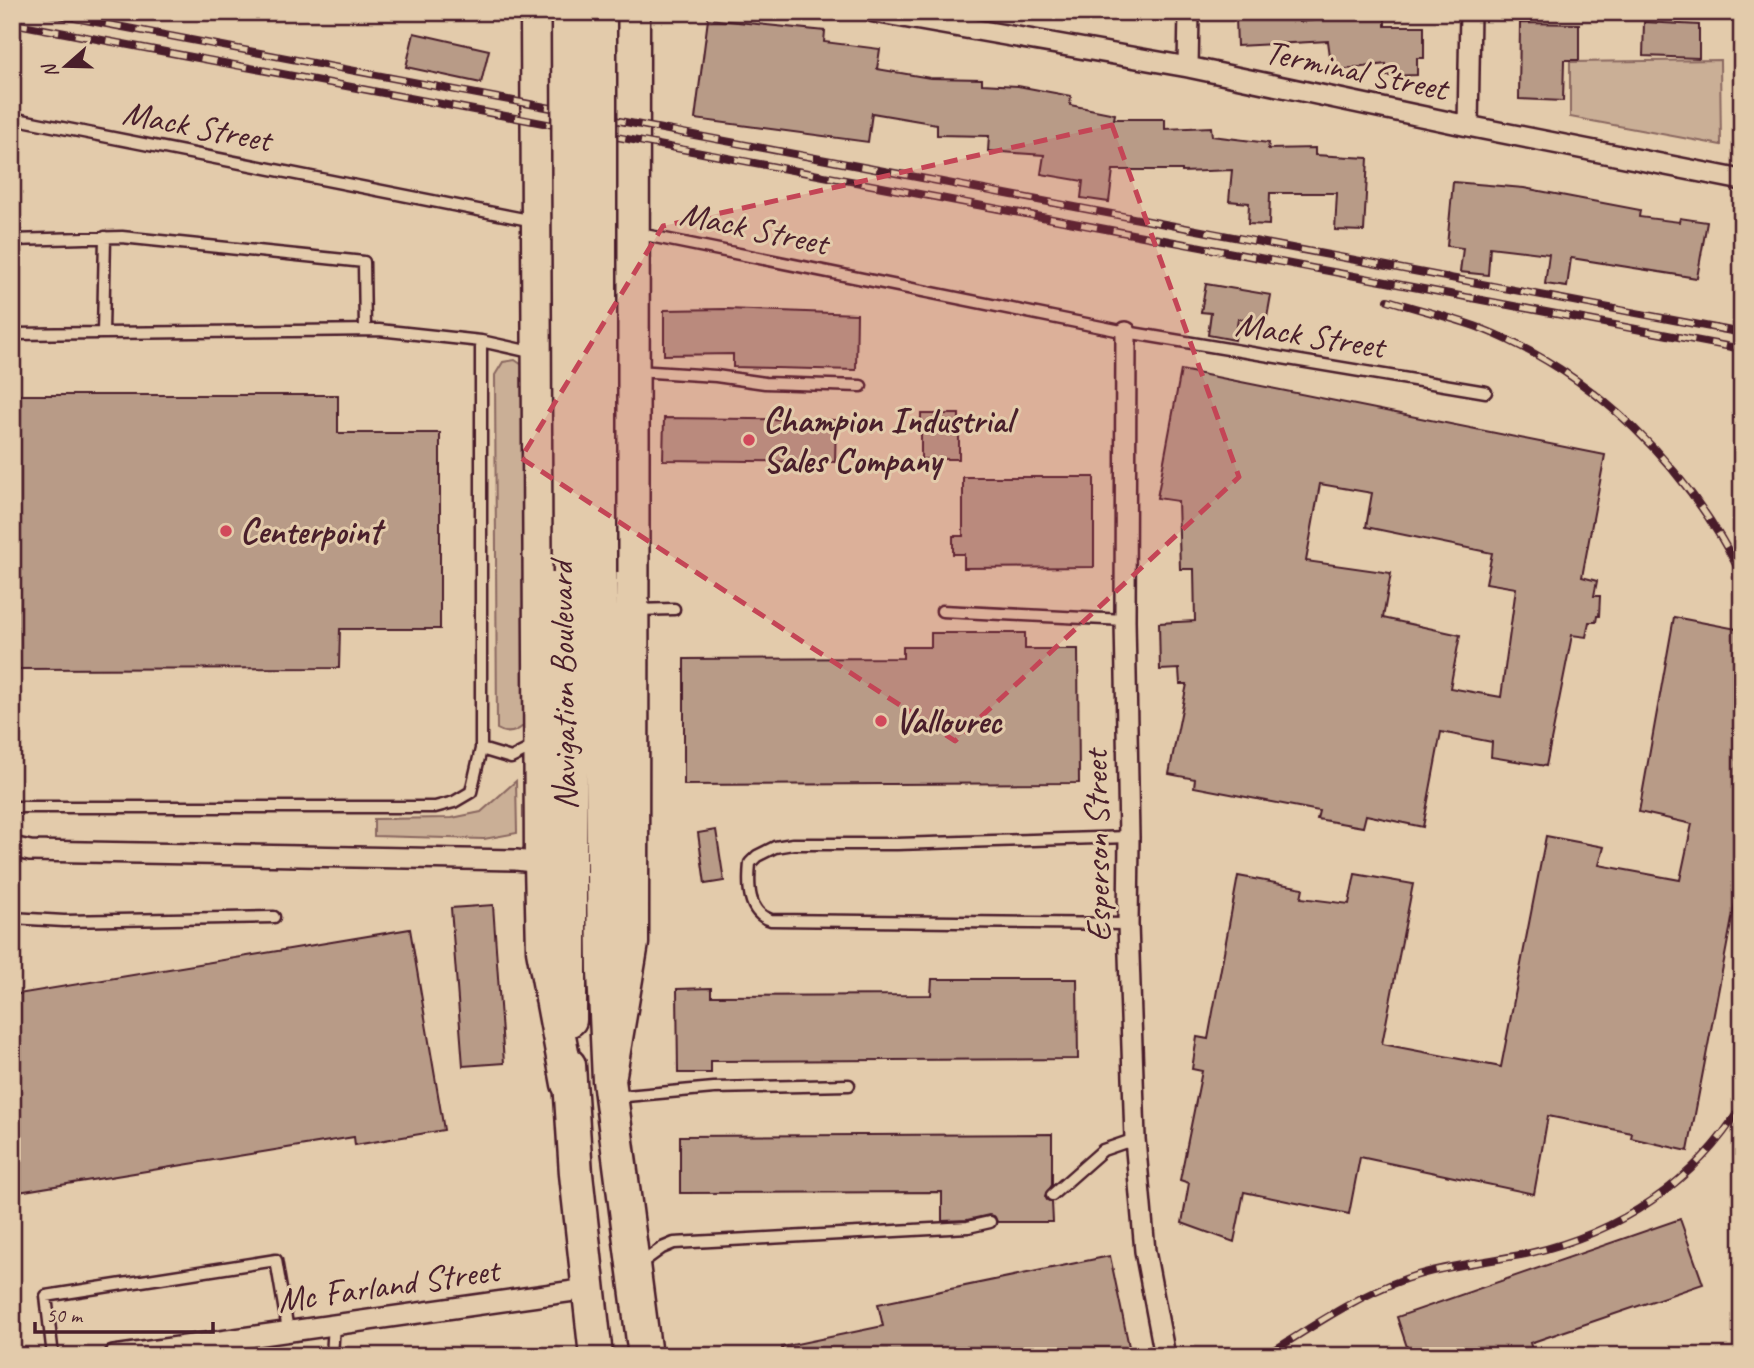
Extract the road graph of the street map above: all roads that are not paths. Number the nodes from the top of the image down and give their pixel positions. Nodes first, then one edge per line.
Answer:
1 (537, 12) edge
2 (569, 12) edge
3 (600, 12) edge
4 (633, 12) edge
5 (874, 12) edge
6 (1189, 12) edge
7 (1470, 12) edge
8 (914, 15) edge
9 (1188, 67) junction
10 (12, 118) edge
11 (1468, 126) junction
12 (1742, 180) edge
13 (539, 222) junction
14 (579, 226) dead end
15 (592, 228) dead end
16 (618, 230) junction
17 (105, 237) junction
18 (12, 240) edge
19 (365, 330) junction
20 (1126, 332) junction
21 (103, 333) junction
22 (12, 334) edge
23 (481, 341) junction
24 (539, 354) junction
25 (632, 371) junction
26 (861, 386) dead end
27 (1486, 392) dead end
28 (585, 573) junction
29 (674, 609) dead end
30 (631, 611) junction
31 (942, 611) dead end
32 (1125, 620) junction
33 (540, 743) junction
34 (481, 749) junction
35 (12, 807) edge
36 (1129, 837) junction
37 (12, 847) edge
38 (541, 863) junction
39 (274, 917) dead end
40 (12, 918) edge
41 (1128, 924) junction
42 (568, 1084) junction
43 (849, 1085) dead end
44 (610, 1089) junction
45 (1135, 1139) junction
46 (1052, 1195) dead end
47 (990, 1222) dead end
48 (633, 1269) junction
49 (588, 1289) junction
50 (334, 1324) junction
51 (288, 1330) junction
52 (53, 1356) edge
53 (114, 1356) edge
54 (332, 1356) edge
55 (596, 1356) edge
56 (645, 1356) edge
57 (1165, 1356) edge

1 - 13 main road
2 - 28 main road, Navigation Boulevard, bridge
3 - 28 main road, Navigation Boulevard, bridge
4 - 16 main road
5 - 8 street, Terminal Street
6 - 9 street
7 - 11 street
8 - 9 street, Terminal Street
9 - 11 street, Terminal Street
10 - 13 lane, Mack Street
11 - 12 street, Terminal Street
13 - 14 lane, Mack Street
13 - 24 main road
15 - 16 lane, Mack Street
16 - 20 lane, Mack Street
16 - 25 main road
17 - 18 lane
17 - 19 lane
17 - 21 lane
19 - 21 lane
19 - 23 lane
20 - 27 lane, Mack Street
20 - 32 street, Esperson Street
21 - 22 lane
23 - 24 lane
23 - 34 lane
24 - 33 main road
25 - 26 lane
25 - 30 main road
28 - 42 main road, Navigation Boulevard
28 - 44 main road, Navigation Boulevard
29 - 30 lane
30 - 44 main road
31 - 32 lane
32 - 36 street, Esperson Street
33 - 34 lane
33 - 38 main road
34 - 35 lane
36 - 41 street, Esperson Street
36 - 41 lane
37 - 38 street
38 - 42 main road
39 - 40 lane
41 - 45 street, Esperson Street
42 - 49 main road, Navigation Boulevard
43 - 44 lane
44 - 48 main road, Navigation Boulevard
45 - 46 lane
45 - 57 street, Esperson Street
47 - 48 lane
48 - 49 main road
48 - 56 main road, Navigation Boulevard
49 - 50 street, Mc Farland Street
49 - 55 main road, Navigation Boulevard
50 - 51 street, Mc Farland Street
50 - 54 lane
51 - 52 lane
51 - 53 street, Mc Farland Street

